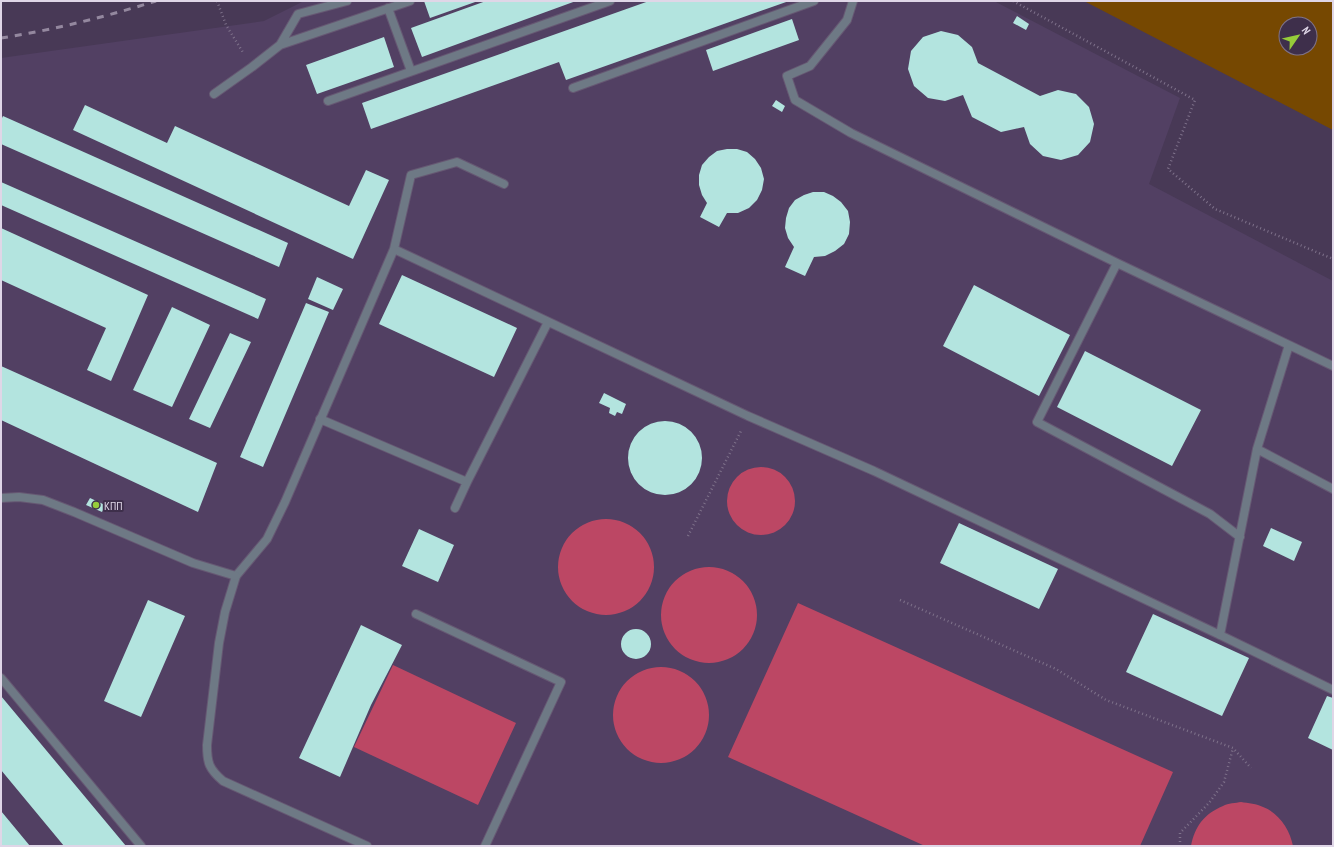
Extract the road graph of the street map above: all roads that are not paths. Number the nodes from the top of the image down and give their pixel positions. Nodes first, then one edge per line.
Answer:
1 (347, 1) edge
2 (410, 1) edge
3 (610, 1) edge
4 (814, 1) edge
5 (853, 1) edge
6 (388, 8) junction
7 (280, 45) junction
8 (411, 71) junction
9 (573, 88) dead end
10 (214, 94) dead end
11 (328, 101) dead end
12 (504, 184) dead end
13 (394, 249) junction
14 (1117, 263) junction
15 (548, 322) junction
16 (1289, 345) junction
17 (1333, 366) edge
18 (320, 420) junction
19 (1257, 449) junction
20 (467, 482) junction
21 (1333, 489) edge
22 (1, 498) edge
23 (455, 508) dead end
24 (1240, 537) junction
25 (236, 576) junction
26 (416, 614) dead end
27 (1220, 635) junction
28 (1, 678) edge
29 (1333, 690) edge
30 (140, 846) edge
31 (367, 846) edge
32 (485, 846) edge

1 - 7 street
2 - 6 street
3 - 8 street
4 - 9 street
5 - 14 street
6 - 7 street
6 - 8 street
7 - 10 street
8 - 11 street
12 - 13 street
13 - 15 street
13 - 18 street
14 - 16 street
14 - 24 street
15 - 20 street
15 - 27 street
16 - 17 street
16 - 19 street
18 - 20 street
18 - 25 street
19 - 21 street
19 - 24 street
20 - 23 street
22 - 25 street
24 - 27 street
25 - 31 street
26 - 32 street
27 - 29 street
28 - 30 street

